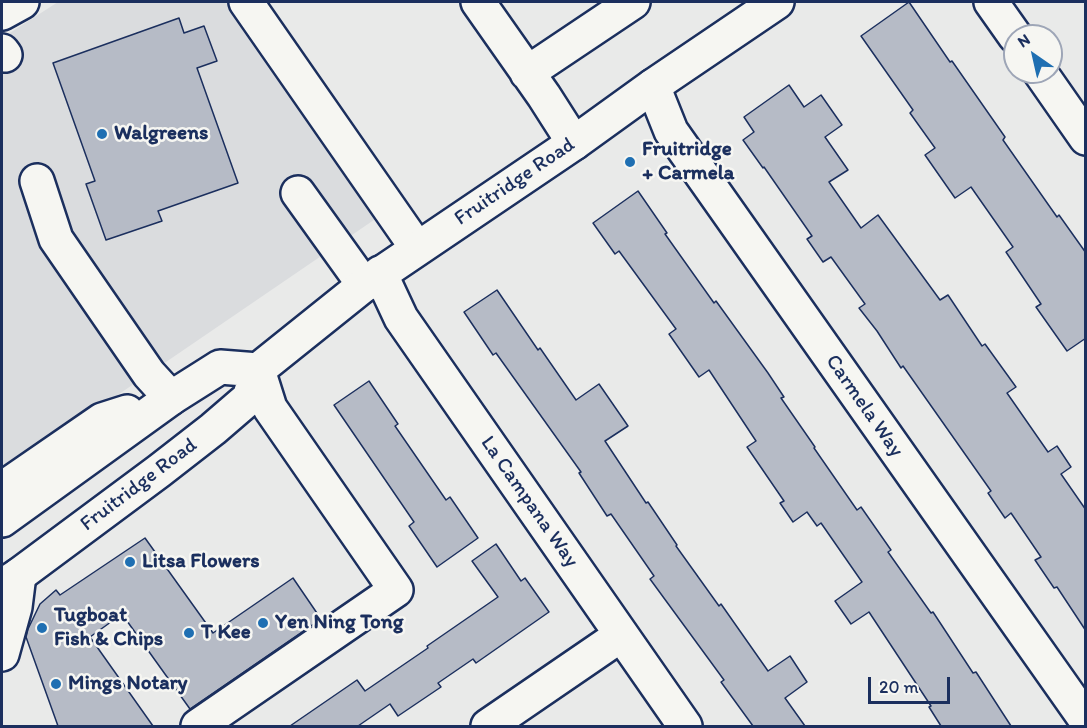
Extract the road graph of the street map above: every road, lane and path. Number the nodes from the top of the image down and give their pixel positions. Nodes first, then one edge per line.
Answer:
1 (22, 2) edge
2 (246, 2) edge
3 (478, 2) edge
4 (633, 2) edge
5 (777, 2) edge
6 (992, 2) edge
7 (2, 13) edge
8 (1007, 24) edge
9 (527, 74) junction
10 (1048, 84) edge
11 (653, 86) junction
12 (1086, 138) edge
13 (574, 143) junction
14 (37, 181) dead end
15 (298, 193) dead end
16 (417, 248) junction
17 (372, 279) junction
18 (258, 370) junction
19 (171, 398) junction
20 (2, 489) edge
21 (2, 520) edge
22 (10, 580) edge
23 (621, 635) junction
24 (2, 654) edge
25 (1086, 720) edge
26 (198, 726) edge
27 (488, 726) edge
28 (685, 726) edge

1 - 7 street
2 - 16 street
3 - 9 street
4 - 9 street
5 - 11 street, Fruitridge Road
6 - 8 street
9 - 13 street
10 - 12 street
11 - 13 street, Fruitridge Road
11 - 25 street, Carmela Way
13 - 16 street, Fruitridge Road
14 - 19 street
15 - 17 street, La Campana Way
16 - 17 street, Fruitridge Road
17 - 18 street, Fruitridge Road
17 - 23 street, La Campana Way
18 - 19 street
18 - 22 street, Fruitridge Road
18 - 26 street
19 - 20 street
19 - 21 street
22 - 24 street
23 - 27 street
23 - 28 street, La Campana Way

